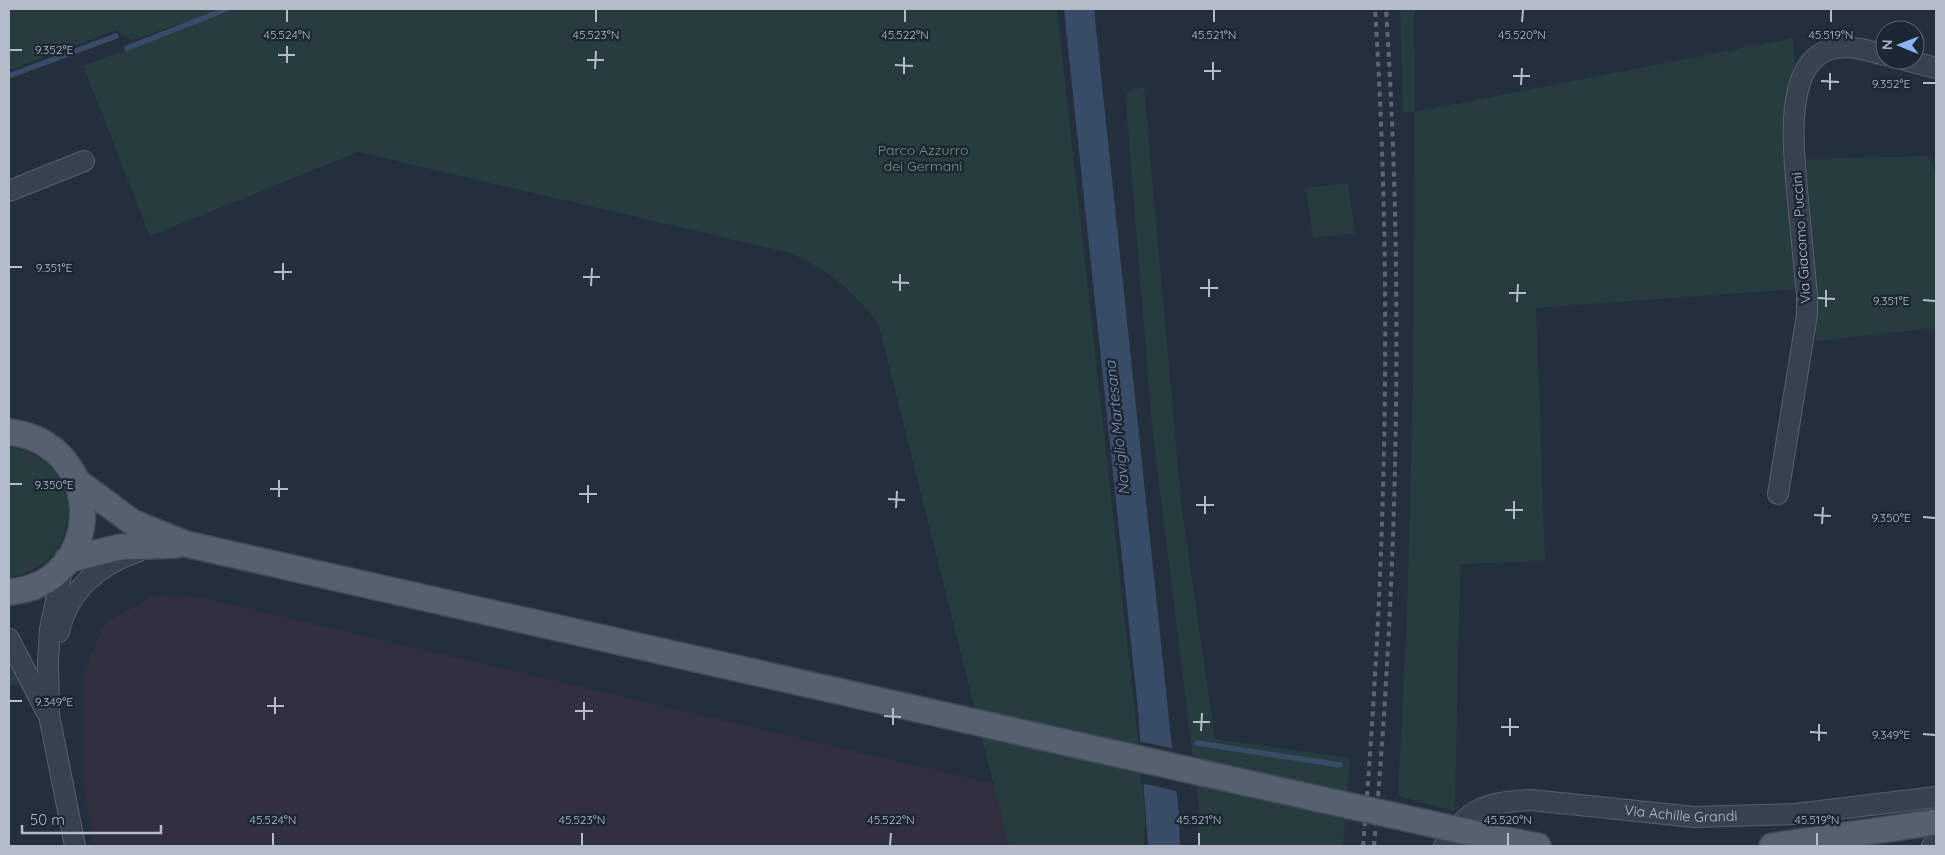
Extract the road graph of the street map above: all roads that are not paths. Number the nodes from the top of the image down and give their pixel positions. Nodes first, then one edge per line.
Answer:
1 (1875, 53) edge
2 (84, 160) dead end
3 (9, 191) edge
4 (11, 431) edge
5 (78, 482) junction
6 (1778, 494) dead end
7 (186, 544) junction
8 (155, 546) junction
9 (65, 563) junction
10 (9, 592) edge
11 (9, 639) edge
12 (48, 686) junction
13 (48, 715) junction
14 (1936, 798) edge
15 (1936, 822) edge
16 (76, 846) edge
17 (1444, 846) edge
18 (1538, 846) edge
19 (1772, 846) edge
20 (1932, 846) edge
21 (1936, 846) edge

1 - 6 street, Via Giacomo Puccini
2 - 3 street
4 - 5 main road
5 - 7 main road
5 - 9 main road
7 - 8 main road
7 - 18 main road, bridge
8 - 9 main road
8 - 12 street
9 - 10 main road
9 - 12 street
11 - 13 street
12 - 13 street
13 - 16 street
14 - 17 street, Via Achille Grandi
15 - 19 main road
20 - 21 street

